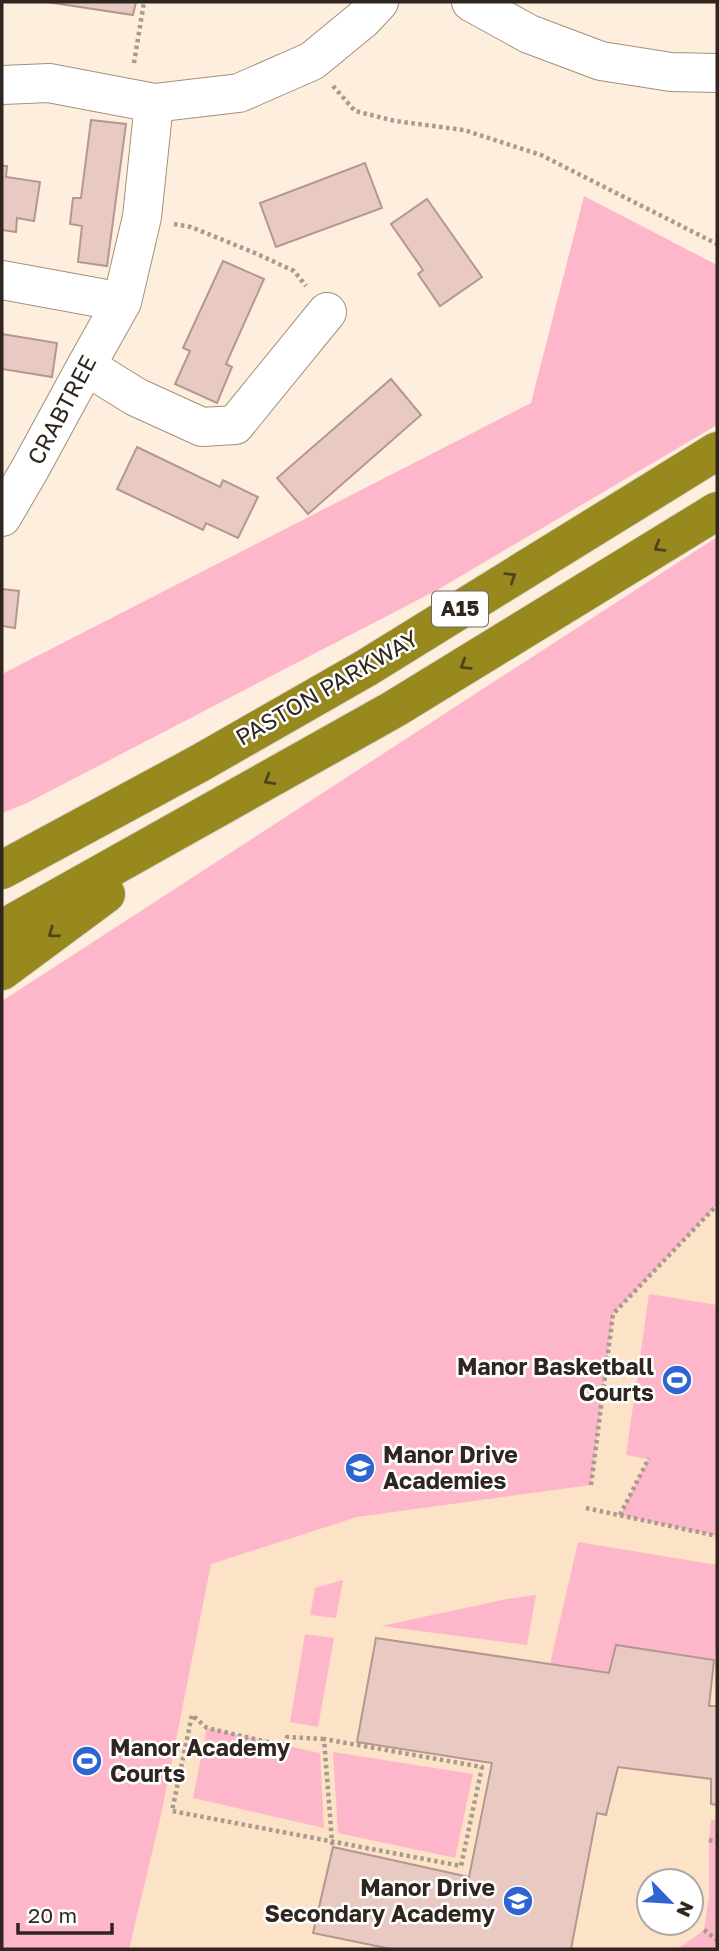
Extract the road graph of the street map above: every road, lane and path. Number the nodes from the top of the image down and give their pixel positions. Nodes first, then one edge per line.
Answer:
1 (144, 2) edge
2 (379, 2) edge
3 (471, 2) edge
4 (312, 61) junction
5 (717, 73) edge
6 (2, 85) edge
7 (141, 101) junction
8 (142, 217) junction
9 (717, 244) edge
10 (2, 280) edge
11 (122, 302) junction
12 (327, 312) joint
13 (86, 366) junction
14 (717, 451) edge
15 (717, 511) edge
16 (2, 517) edge
17 (200, 763) junction
18 (226, 804) junction
19 (2, 841) edge
20 (2, 870) edge
21 (2, 929) edge
22 (2, 971) edge
23 (717, 1205) edge
24 (649, 1458) dead end
25 (591, 1485) dead end
26 (586, 1508) dead end
27 (620, 1515) junction
28 (717, 1536) edge
29 (324, 1739) junction
30 (709, 1840) dead end
31 (717, 1842) edge
32 (332, 1845) junction

1 - 7 path
2 - 4 street
3 - 5 street
4 - 7 street
4 - 9 path
6 - 7 street
7 - 8 street, CRABTREE
8 - 11 street, CRABTREE
8 - 12 path
10 - 11 street
11 - 13 street, CRABTREE
12 - 13 street
13 - 16 street, CRABTREE
17 -> 14 highway, PASTON PARKWAY / A15
15 -> 18 highway, A15
17 - 19 highway, A15
17 - 20 highway, PASTON PARKWAY / A15
18 - 21 highway, A15
18 -> 22 highway, A15
23 - 25 path
24 - 27 path
26 - 27 path
27 - 28 path
29 - 32 path
29 - 32 path
29 - 32 path
30 - 31 path

